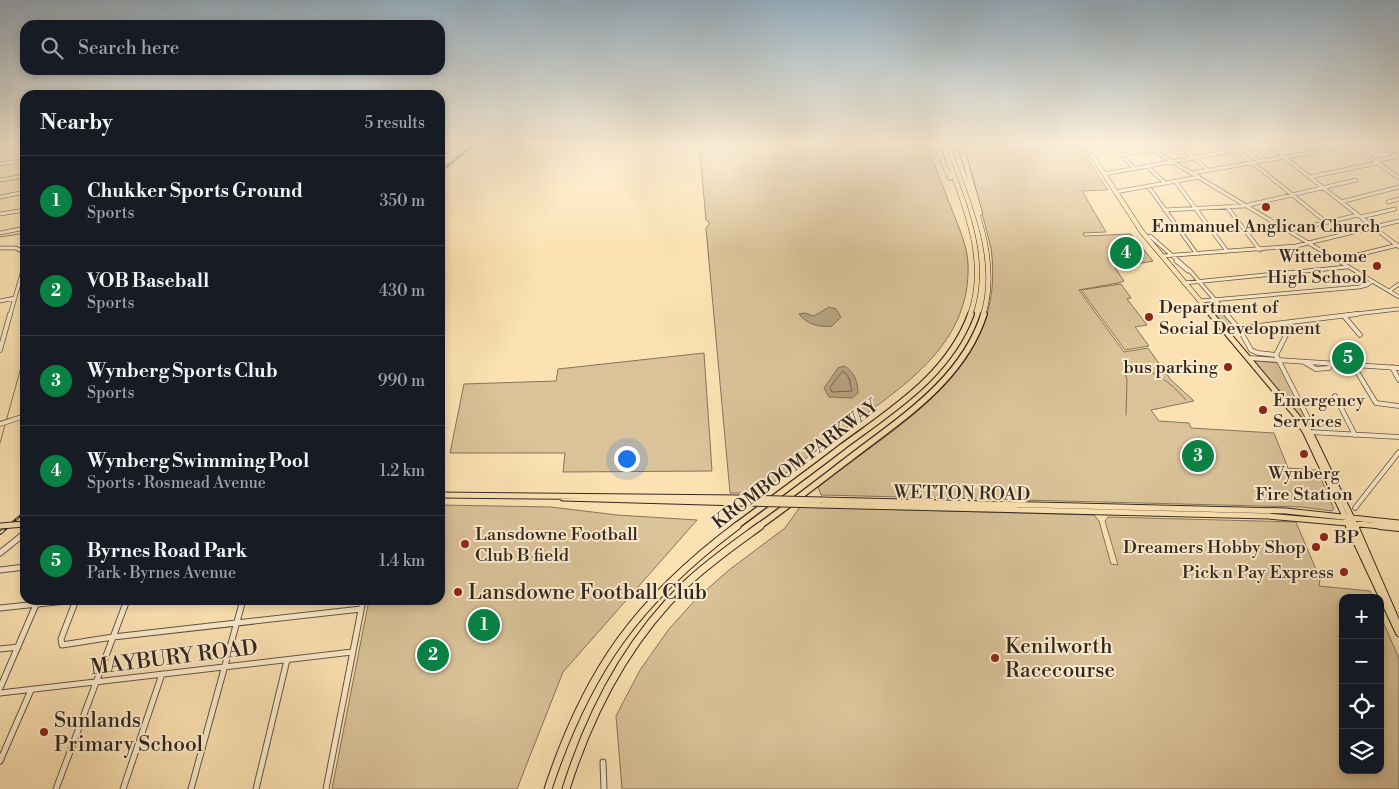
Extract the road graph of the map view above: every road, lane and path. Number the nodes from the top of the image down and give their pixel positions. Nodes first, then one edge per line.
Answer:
1 (951, 180) edge
2 (954, 180) edge
3 (965, 180) edge
4 (970, 180) edge
5 (1108, 180) edge
6 (1162, 180) edge
7 (1182, 180) edge
8 (1203, 180) edge
9 (1274, 180) edge
10 (1314, 180) edge
11 (1356, 180) dead end
12 (1175, 181) junction
13 (1165, 183) junction
14 (1148, 186) junction
15 (1323, 187) junction
16 (1399, 187) edge
17 (1116, 192) junction
18 (20, 193) edge
19 (1292, 194) junction
20 (0, 197) edge
21 (1399, 199) edge
22 (1341, 202) junction
23 (1388, 202) dead end
24 (1246, 205) junction
25 (1227, 207) junction
26 (1196, 209) junction
27 (1395, 209) dead end
28 (1164, 210) junction
29 (20, 211) edge
30 (965, 212) junction
31 (0, 214) edge
32 (1359, 216) junction
33 (1326, 222) junction
34 (1399, 222) edge
35 (1375, 228) junction
36 (20, 229) edge
37 (1289, 231) junction
38 (0, 233) edge
39 (984, 236) junction
40 (1150, 236) dead end
41 (1310, 244) junction
42 (1398, 246) edge
43 (0, 248) edge
44 (20, 250) edge
45 (1260, 250) junction
46 (1227, 251) junction
47 (1196, 253) junction
48 (1162, 256) junction
49 (1173, 256) junction
50 (1337, 260) junction
51 (1348, 267) junction
52 (20, 280) edge
53 (1199, 281) junction
54 (1372, 281) junction
55 (1184, 283) junction
56 (1399, 284) edge
57 (1389, 291) junction
58 (1399, 297) edge
59 (15, 298) junction
60 (1214, 300) junction
61 (0, 301) edge
62 (1200, 301) junction
63 (1399, 309) edge
64 (1343, 316) junction
65 (1278, 324) junction
66 (1238, 328) junction
67 (1224, 330) junction
68 (1360, 335) dead end
69 (0, 350) edge
70 (1276, 354) junction
71 (1248, 358) junction
72 (1280, 360) junction
73 (1303, 362) joint
74 (1331, 364) joint
75 (1353, 365) junction
76 (1392, 368) junction
77 (1399, 368) edge
78 (1399, 380) edge
79 (1336, 396) dead end
80 (1399, 406) edge
81 (1307, 416) dead end
82 (20, 418) edge
83 (0, 424) edge
84 (1307, 432) junction
85 (1355, 434) junction
86 (1399, 437) edge
87 (1399, 452) edge
88 (445, 495) edge
89 (1355, 508) dead end
90 (1349, 520) junction
91 (1399, 522) edge
92 (20, 524) edge
93 (0, 526) edge
94 (1399, 528) edge
95 (20, 536) edge
96 (0, 553) edge
97 (20, 568) edge
98 (0, 570) edge
99 (20, 605) edge
100 (36, 605) edge
101 (74, 605) edge
102 (125, 605) edge
103 (241, 605) edge
104 (361, 605) edge
105 (0, 608) edge
106 (361, 609) junction
107 (237, 623) junction
108 (1399, 628) edge
109 (1399, 633) edge
110 (113, 637) junction
111 (18, 647) junction
112 (0, 649) edge
113 (352, 652) junction
114 (287, 660) junction
115 (226, 667) junction
116 (162, 674) junction
117 (97, 682) junction
118 (0, 688) edge
119 (31, 690) junction
120 (0, 693) edge
121 (0, 761) edge
122 (603, 762) dead end
123 (56, 789) edge
124 (123, 789) edge
125 (191, 789) edge
126 (256, 789) edge
127 (326, 789) edge
128 (548, 789) edge
129 (566, 789) edge
130 (604, 789) edge

1 - 30 highway
2 - 30 highway, KROMBOOM PARKWAY
3 - 39 highway, KROMBOOM PARKWAY
4 - 39 highway
5 - 17 main road
6 - 13 street
7 - 12 street
8 - 24 street
9 - 19 street
10 - 15 street
11 - 15 street
12 - 13 street
12 - 26 street
13 - 14 street
14 - 17 street
14 - 28 street
15 - 19 street
15 - 22 street
16 - 22 street
17 - 48 main road
18 - 20 street
19 - 24 street
19 - 33 street
21 - 23 street
22 - 32 street
24 - 25 street
24 - 37 street
25 - 26 street
25 - 45 street
26 - 28 street
26 - 46 street
27 - 32 street
28 - 47 street
29 - 31 street
30 - 128 highway, KROMBOOM PARKWAY
32 - 33 street
32 - 35 street
33 - 37 street
34 - 35 street
35 - 41 street
35 - 42 street
36 - 38 street
37 - 41 street
39 - 129 highway, KROMBOOM PARKWAY
40 - 49 street
41 - 45 street
41 - 50 street
42 - 50 street
43 - 44 street
45 - 46 street
46 - 47 street
47 - 49 street
48 - 49 street
48 - 55 main road
49 - 53 street
50 - 51 street
51 - 53 street
51 - 54 street
52 - 59 street
53 - 55 street
53 - 60 street
54 - 57 street
54 - 60 street
55 - 62 main road
56 - 57 street
57 - 58 street
59 - 61 street
59 - 69 street
60 - 62 street
60 - 66 street
62 - 67 main road
63 - 64 street
64 - 65 street
64 - 68 street
65 - 66 street
65 - 70 street
66 - 67 street
66 - 70 street
67 - 71 main road
70 - 72 street
71 - 72 street
71 - 84 main road
72 - 73 street
72 - 81 street
73 - 74 street
74 - 75 street
75 - 76 street
75 - 80 street
76 - 77 street
76 - 78 street
79 - 85 street
82 - 83 street
84 - 85 street
84 - 90 main road
85 - 86 street
87 - 89 street
88 - 90 main road, WETTON ROAD, bridge
90 - 91 main road, WETTON ROAD
90 - 94 main road, WETTON ROAD
90 - 108 main road
90 - 109 main road
92 - 93 main road, bridge
95 - 96 street
97 - 98 street
99 - 105 street
100 - 111 street
101 - 110 street
102 - 110 street
103 - 107 street
104 - 106 street
106 - 107 street
106 - 113 street
107 - 110 street
107 - 115 street
110 - 117 street
111 - 112 street
111 - 118 street
113 - 114 street, MAYBURY ROAD
113 - 127 street
114 - 115 street, MAYBURY ROAD
114 - 126 street
115 - 116 street, MAYBURY ROAD
115 - 125 street
116 - 117 street, MAYBURY ROAD
116 - 124 street
117 - 119 street, MAYBURY ROAD
117 - 123 street
119 - 120 street, MAYBURY ROAD
119 - 121 street
122 - 130 street

